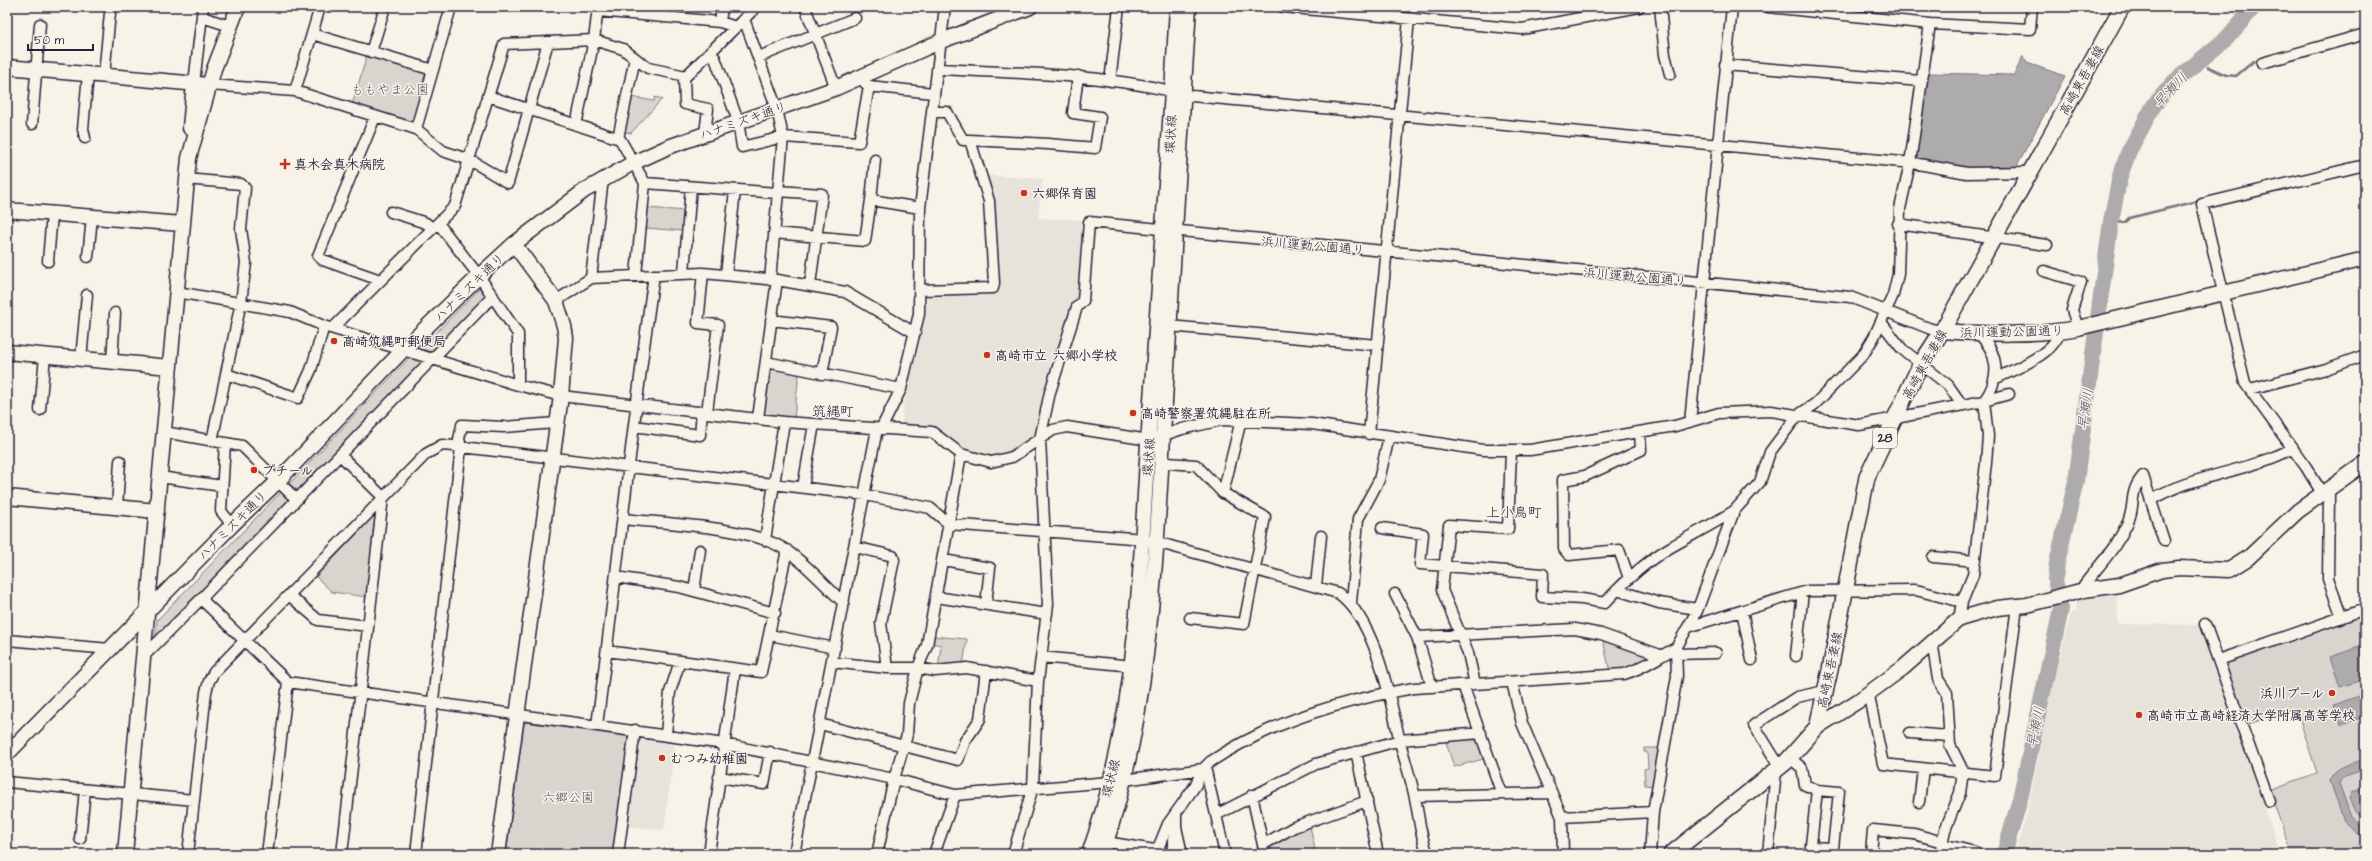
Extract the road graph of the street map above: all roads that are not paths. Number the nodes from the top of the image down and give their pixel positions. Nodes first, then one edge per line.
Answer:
1 (238, 7) edge
2 (320, 7) edge
3 (385, 7) edge
4 (451, 7) edge
5 (662, 7) edge
6 (722, 7) edge
7 (756, 7) edge
8 (805, 7) edge
9 (945, 7) edge
10 (1030, 7) edge
11 (1120, 7) edge
12 (1177, 7) edge
13 (1189, 7) edge
14 (1283, 7) edge
15 (1639, 7) edge
16 (1660, 7) edge
17 (1732, 7) edge
18 (1768, 7) edge
19 (2032, 7) edge
20 (2122, 7) edge
21 (598, 9) edge
22 (1361, 10) edge
23 (202, 12) edge
24 (1587, 12) edge
25 (110, 13) dead end
26 (652, 16) junction
27 (855, 18) dead end
28 (744, 19) junction
29 (1409, 19) junction
30 (720, 22) junction
31 (40, 24) dead end
32 (1930, 24) junction
33 (230, 26) junction
34 (736, 27) junction
35 (312, 34) junction
36 (815, 34) junction
37 (2365, 34) edge
38 (594, 40) junction
39 (548, 42) junction
40 (939, 42) junction
41 (371, 52) junction
42 (711, 53) junction
43 (758, 57) junction
44 (635, 58) junction
45 (2262, 63) dead end
46 (1725, 65) junction
47 (7, 67) edge
48 (35, 69) junction
49 (937, 69) junction
50 (433, 70) junction
51 (88, 74) junction
52 (1670, 74) dead end
53 (104, 76) junction
54 (686, 76) junction
55 (1078, 76) junction
56 (1110, 81) junction
57 (1922, 81) junction
58 (865, 82) junction
59 (194, 83) junction
60 (209, 85) junction
61 (836, 88) junction
62 (295, 91) junction
63 (1178, 92) junction
64 (933, 93) junction
65 (488, 96) junction
66 (777, 109) junction
67 (529, 111) junction
68 (932, 112) junction
69 (1401, 115) junction
70 (375, 117) junction
71 (738, 122) junction
72 (32, 124) dead end
73 (576, 125) junction
74 (416, 128) junction
75 (705, 133) junction
76 (783, 137) junction
77 (85, 138) dead end
78 (618, 138) junction
79 (970, 140) junction
80 (1717, 146) junction
81 (189, 158) junction
82 (470, 160) junction
83 (875, 160) dead end
84 (633, 163) junction
85 (1910, 163) junction
86 (2365, 165) edge
87 (2029, 172) junction
88 (186, 179) junction
89 (603, 179) junction
90 (645, 183) junction
91 (691, 187) junction
92 (735, 190) junction
93 (778, 192) junction
94 (871, 200) junction
95 (920, 208) junction
96 (7, 210) edge
97 (391, 212) dead end
98 (52, 214) junction
99 (92, 217) junction
100 (182, 224) junction
101 (1898, 224) junction
102 (435, 226) junction
103 (1169, 231) junction
104 (774, 233) junction
105 (1993, 236) junction
106 (818, 237) junction
107 (514, 244) junction
108 (2048, 245) dead end
109 (1386, 252) junction
110 (88, 257) dead end
111 (2365, 259) edge
112 (48, 261) dead end
113 (2044, 271) dead end
114 (684, 272) junction
115 (703, 273) junction
116 (654, 275) junction
117 (726, 275) junction
118 (479, 276) junction
119 (636, 276) junction
120 (591, 278) junction
121 (380, 280) junction
122 (773, 280) junction
123 (1705, 282) junction
124 (810, 285) junction
125 (920, 290) junction
126 (177, 292) junction
127 (2223, 293) junction
128 (87, 295) dead end
129 (493, 296) junction
130 (556, 301) junction
131 (241, 302) junction
132 (1886, 310) junction
133 (115, 314) dead end
134 (771, 320) junction
135 (1881, 322) junction
136 (1169, 326) junction
137 (329, 327) junction
138 (2084, 327) junction
139 (1942, 331) junction
140 (2059, 332) junction
141 (1978, 333) junction
142 (915, 334) junction
143 (1378, 345) junction
144 (403, 350) junction
145 (7, 352) edge
146 (45, 356) junction
147 (2365, 356) edge
148 (433, 358) junction
149 (81, 359) junction
150 (112, 362) junction
151 (766, 362) junction
152 (1920, 365) junction
153 (170, 367) junction
154 (226, 374) junction
155 (822, 374) junction
156 (1994, 379) junction
157 (518, 385) junction
158 (901, 389) junction
159 (2250, 389) junction
160 (2009, 394) dead end
161 (561, 396) junction
162 (1984, 402) junction
163 (636, 403) junction
164 (1962, 405) junction
165 (40, 410) dead end
166 (704, 411) junction
167 (1797, 416) junction
168 (758, 418) junction
169 (1241, 420) junction
170 (1894, 420) junction
171 (784, 422) junction
172 (1690, 422) junction
173 (556, 423) junction
174 (814, 424) junction
175 (634, 426) junction
176 (880, 428) junction
177 (164, 432) junction
178 (1640, 432) junction
179 (1369, 434) junction
180 (1163, 435) junction
181 (1389, 437) junction
182 (1040, 439) junction
183 (1149, 440) junction
184 (212, 441) junction
185 (225, 443) junction
186 (461, 447) junction
187 (2293, 448) junction
188 (1511, 451) junction
189 (961, 454) junction
190 (340, 455) junction
191 (552, 456) junction
192 (120, 461) dead end
193 (1167, 463) dead end
194 (2365, 463) edge
195 (630, 466) junction
196 (160, 477) junction
197 (278, 481) junction
198 (774, 484) junction
199 (222, 486) junction
200 (803, 487) junction
201 (2324, 491) junction
202 (1224, 494) junction
203 (865, 495) junction
204 (7, 497) edge
205 (384, 497) junction
206 (296, 499) junction
207 (2151, 500) junction
208 (116, 507) junction
209 (156, 511) junction
210 (1734, 512) junction
211 (623, 519) junction
212 (949, 524) junction
213 (232, 525) junction
214 (1382, 528) dead end
215 (1046, 531) junction
216 (1321, 536) dead end
217 (765, 540) junction
218 (2164, 540) dead end
219 (1149, 542) junction
220 (855, 547) junction
221 (700, 550) dead end
222 (787, 550) junction
223 (1933, 558) dead end
224 (943, 560) junction
225 (1975, 561) junction
226 (1443, 566) junction
227 (1255, 571) junction
228 (616, 577) junction
229 (1629, 578) junction
230 (1316, 586) junction
231 (1617, 590) junction
232 (2084, 590) junction
233 (694, 591) junction
234 (1844, 591) junction
235 (1803, 592) junction
236 (1394, 594) dead end
237 (289, 595) junction
238 (936, 597) junction
239 (201, 599) junction
240 (1962, 602) junction
241 (844, 603) junction
242 (1351, 603) junction
243 (986, 604) junction
244 (2017, 606) junction
245 (1697, 609) junction
246 (2365, 609) edge
247 (146, 611) junction
248 (1742, 611) junction
249 (775, 613) junction
250 (1047, 614) junction
251 (2342, 617) junction
252 (1190, 618) dead end
253 (1959, 619) junction
254 (2205, 624) dead end
255 (368, 626) junction
256 (1688, 627) junction
257 (770, 635) junction
258 (1461, 635) junction
259 (1417, 637) junction
260 (7, 640) edge
261 (244, 641) junction
262 (1932, 641) junction
263 (835, 648) junction
264 (110, 649) junction
265 (607, 651) junction
266 (1676, 651) junction
267 (1716, 653) dead end
268 (1660, 655) junction
269 (144, 656) junction
270 (1796, 656) dead end
271 (1041, 657) junction
272 (1752, 660) dead end
273 (2219, 660) junction
274 (680, 661) junction
275 (832, 662) junction
276 (1133, 666) junction
277 (887, 668) junction
278 (918, 668) junction
279 (735, 669) junction
280 (986, 671) junction
281 (1038, 681) junction
282 (288, 682) junction
283 (1512, 682) junction
284 (1475, 684) junction
285 (1463, 685) junction
286 (1432, 687) junction
287 (1825, 691) junction
288 (361, 692) junction
289 (1389, 692) junction
290 (1868, 692) junction
291 (434, 703) junction
292 (517, 714) junction
293 (820, 724) junction
294 (597, 725) junction
295 (1817, 728) junction
296 (634, 730) junction
297 (1481, 733) junction
298 (1910, 733) dead end
299 (666, 734) junction
300 (1949, 736) junction
301 (1400, 740) junction
302 (724, 744) junction
303 (904, 746) junction
304 (770, 752) junction
305 (1356, 752) junction
306 (7, 754) edge
307 (813, 761) junction
308 (1782, 765) junction
309 (1204, 768) junction
310 (1923, 769) junction
311 (1962, 773) junction
312 (719, 777) junction
313 (894, 779) junction
314 (1124, 779) junction
315 (7, 782) edge
316 (1110, 782) junction
317 (1033, 787) junction
318 (85, 790) junction
319 (1817, 790) junction
320 (1551, 793) junction
321 (1502, 794) junction
322 (130, 795) junction
323 (955, 795) junction
324 (1252, 795) junction
325 (1415, 796) junction
326 (194, 800) junction
327 (1367, 801) junction
328 (2269, 801) dead end
329 (1919, 802) dead end
330 (1653, 812) junction
331 (1176, 813) junction
332 (1216, 815) junction
333 (1562, 817) junction
334 (1176, 827) junction
335 (80, 839) dead end
336 (1264, 844) junction
337 (1941, 847) edge
338 (1104, 848) edge
339 (1810, 850) edge
340 (1975, 852) dead end
341 (125, 854) edge
342 (188, 854) edge
343 (267, 854) edge
344 (342, 854) edge
345 (416, 854) edge
346 (498, 854) edge
347 (618, 854) edge
348 (709, 854) edge
349 (794, 854) edge
350 (877, 854) edge
351 (934, 854) edge
352 (1013, 854) edge
353 (1089, 854) edge
354 (1172, 854) edge
355 (1182, 854) edge
356 (1225, 854) edge
357 (1265, 854) edge
358 (1378, 854) edge
359 (1428, 854) edge
360 (1563, 854) edge
361 (1650, 854) edge
362 (1671, 854) edge
363 (1768, 854) edge
364 (1872, 854) edge

1 - 33 street
2 - 35 street
3 - 41 street
4 - 50 street
5 - 26 street
6 - 30 street
7 - 28 street
8 - 36 street
9 - 40 street
10 - 40 street, ハナミズキ通り
11 - 56 street
12 - 63 street, 環状線
13 - 63 street, 環状線
14 - 22 street
15 - 24 street
16 - 52 street
17 - 46 street
18 - 32 street
19 - 32 street
20 - 87 main road, 高崎東吾妻線 / 28
21 - 26 street
21 - 38 street
22 - 29 street
23 - 33 street
23 - 59 street
24 - 29 street
25 - 53 street
26 - 30 street
27 - 36 street
28 - 34 street
28 - 43 street
29 - 69 street
30 - 34 street
31 - 48 street
32 - 57 street
33 - 60 street
34 - 42 street
35 - 41 street
35 - 62 street
36 - 43 street
36 - 61 street
37 - 45 street
38 - 39 street
38 - 44 street
38 - 73 street
39 - 65 street
39 - 67 street
40 - 49 street
40 - 58 street, ハナミズキ通り
41 - 50 street
42 - 54 street
42 - 71 street
43 - 66 street
44 - 54 street
44 - 78 street
46 - 57 street
46 - 80 street
47 - 48 street
48 - 51 street
48 - 72 street
49 - 55 street
49 - 64 street
50 - 74 street
51 - 53 street
51 - 77 street
53 - 59 street
54 - 75 street
55 - 56 street
55 - 79 street
56 - 63 street
57 - 85 street
58 - 61 street, ハナミズキ通り
58 - 64 street
58 - 76 street
59 - 60 street
59 - 81 street
60 - 62 street
60 - 81 street
61 - 66 street, ハナミズキ通り
62 - 70 street
63 - 69 street
63 - 103 street, 環状線
64 - 68 street
65 - 67 street
65 - 82 street
66 - 71 street, ハナミズキ通り
66 - 76 street
67 - 73 street
67 - 82 street
68 - 79 street
68 - 95 street
69 - 80 street
69 - 109 street
70 - 74 street
70 - 121 street
71 - 75 street, ハナミズキ通り
71 - 76 street
73 - 78 street
74 - 82 street
75 - 84 street, ハナミズキ通り
76 - 93 street
78 - 84 street
79 - 125 street
80 - 85 street
80 - 123 street
81 - 88 street
82 - 102 street
83 - 94 street
84 - 89 street, ハナミズキ通り
84 - 90 street
85 - 87 street
85 - 101 street
86 - 127 street
87 - 105 main road, 高崎東吾妻線 / 28
88 - 100 street
88 - 131 street
89 - 107 street, ハナミズキ通り
89 - 120 street
90 - 91 street
90 - 119 street
91 - 92 street
91 - 114 street
92 - 93 street
92 - 117 street
93 - 104 street
93 - 106 street
94 - 95 street
94 - 106 street
95 - 125 street
96 - 98 street
97 - 102 street
98 - 99 street
98 - 112 street
99 - 100 street
99 - 110 street
100 - 126 street
101 - 105 street
101 - 132 street
102 - 118 street
102 - 121 street
103 - 109 street, 浜川運動公園通り
103 - 136 street, 環状線
103 - 182 street, 浜川運動公園通り
103 - 183 street, 環状線
104 - 106 street
104 - 122 street
105 - 108 street
105 - 139 main road, 高崎東吾妻線 / 28
106 - 124 street
107 - 118 street, ハナミズキ通り
107 - 130 street
109 - 123 street, 浜川運動公園通り
109 - 143 street
111 - 127 street
113 - 138 street
114 - 115 street
114 - 116 street
115 - 117 street
115 - 166 street
116 - 119 street
116 - 163 street
117 - 122 street
118 - 129 street
118 - 144 street, ハナミズキ通り
119 - 120 street
120 - 130 street
121 - 137 street
122 - 124 street
122 - 134 street
123 - 132 street, 浜川運動公園通り
123 - 172 street
124 - 142 street
125 - 142 street
126 - 131 street
126 - 153 street
127 - 138 street, 浜川運動公園通り
127 - 159 street
128 - 149 street
129 - 148 street
129 - 157 street
130 - 161 street
131 - 137 street
131 - 154 street
132 - 135 street
132 - 139 street, 浜川運動公園通り
133 - 150 street
134 - 151 street
134 - 155 street
135 - 152 street
135 - 167 street
136 - 143 street
136 - 180 street, 環状線
137 - 144 street
137 - 154 street
138 - 140 street, 浜川運動公園通り
139 - 141 street, 浜川運動公園通り
139 - 152 main road, 高崎東吾妻線 / 28
140 - 141 street, 浜川運動公園通り
140 - 156 street
141 - 156 street
142 - 158 street
143 - 179 street
144 - 148 street
144 - 197 street, ハナミズキ通り
145 - 146 street
146 - 149 street
146 - 165 street
147 - 159 street
148 - 157 street
148 - 190 street
149 - 150 street
150 - 153 street
151 - 155 street
151 - 168 street
152 - 164 street
152 - 170 main road, 高崎東吾妻線 / 28
153 - 177 street
154 - 184 street
155 - 158 street
156 - 162 street
157 - 161 street
158 - 176 street
159 - 187 street
160 - 162 street
161 - 163 street
161 - 173 street
162 - 164 street
162 - 225 street
163 - 166 street
163 - 175 street
164 - 170 street
166 - 168 street
166 - 175 street
167 - 170 street
167 - 172 street
167 - 210 street
168 - 171 street
169 - 179 street
169 - 180 street
169 - 202 street
170 - 234 main road, 高崎東吾妻線 / 28
171 - 174 street
171 - 198 street
172 - 178 street
173 - 186 street
173 - 191 street
174 - 176 street
174 - 200 street
175 - 195 street
176 - 189 street
176 - 203 street
177 - 184 street
177 - 196 street
178 - 188 street
178 - 229 street
179 - 181 street
180 - 183 street
180 - 219 street, 環状線
181 - 188 street
181 - 242 street
182 - 183 street
182 - 189 street
182 - 215 street
183 - 219 street, 環状線
184 - 185 street
185 - 197 street
185 - 199 street
186 - 191 street
186 - 205 street
186 - 291 street
187 - 201 street
187 - 207 street
188 - 226 street
189 - 212 street
190 - 205 street
190 - 206 street
191 - 195 street
191 - 292 street
192 - 208 street
193 - 202 street
194 - 201 street
195 - 198 street
195 - 211 street
196 - 199 street
196 - 209 street
197 - 206 street
197 - 213 street, ハナミズキ通り
198 - 200 street
198 - 217 street
199 - 213 street
200 - 203 street
201 - 232 street
201 - 251 street
202 - 227 street
203 - 212 street
203 - 220 street
204 - 208 street
205 - 237 street
205 - 255 street
206 - 239 street
207 - 218 street
207 - 232 street
208 - 209 street
209 - 247 street
210 - 229 street
210 - 245 street
211 - 217 street
211 - 228 street
212 - 215 street
212 - 224 street
213 - 247 street, ハナミズキ通り
214 - 226 street
215 - 219 street
215 - 250 street
216 - 230 street
217 - 222 street
219 - 227 street
219 - 276 street, 環状線
219 - 314 street, 環状線
220 - 241 street
220 - 277 street
221 - 233 street
222 - 241 street
222 - 249 street
223 - 225 street
224 - 238 street
224 - 243 street
225 - 240 street
226 - 231 street
226 - 258 street
227 - 230 street
227 - 252 street
228 - 233 street
228 - 265 street
229 - 231 street
230 - 242 street
231 - 245 street
232 - 244 street
233 - 249 street
234 - 235 street
234 - 240 street
234 - 287 main road, 高崎東吾妻線 / 28
235 - 248 street
235 - 270 street
236 - 259 street
237 - 255 street
237 - 261 street
238 - 243 street
238 - 278 street
239 - 261 street
239 - 269 street
240 - 253 street
241 - 263 street
242 - 289 street
243 - 250 street
244 - 253 street
244 - 311 street
245 - 256 street
246 - 251 street
247 - 264 street, ハナミズキ通り
247 - 269 street
248 - 256 street
248 - 272 street
249 - 257 street
250 - 271 street
251 - 273 street
253 - 262 street
254 - 273 street
255 - 288 street
256 - 266 street
257 - 263 street
257 - 279 street
258 - 259 street
258 - 268 street
258 - 284 street
259 - 286 street
260 - 264 street
261 - 282 street
261 - 326 street
262 - 290 street
262 - 300 street
263 - 275 street
264 - 306 street, ハナミズキ通り
265 - 274 street
265 - 294 street
266 - 267 street
266 - 268 street
266 - 330 street
268 - 283 street
269 - 322 street
271 - 276 street
271 - 281 street
273 - 328 street
274 - 279 street
274 - 299 street
275 - 277 street
275 - 293 street
276 - 316 street, 環状線
277 - 278 street
278 - 280 street
278 - 303 street
279 - 302 street
280 - 281 street
280 - 303 street
281 - 317 street
282 - 288 street
282 - 343 street
283 - 284 street
283 - 320 street
284 - 285 street
285 - 286 street
285 - 297 street
286 - 289 street
287 - 295 main road, 高崎東吾妻線 / 28
287 - 308 street
288 - 291 street
288 - 344 street
289 - 301 street
289 - 309 street
290 - 295 street
290 - 310 street
291 - 292 street
291 - 345 street
292 - 294 street
292 - 346 street
293 - 303 street
293 - 307 street
294 - 296 street
295 - 308 main road, 高崎東吾妻線 / 28
296 - 299 street
296 - 347 street
297 - 301 street
297 - 321 street
298 - 300 street
299 - 302 street
300 - 311 street
301 - 305 street
301 - 325 street
302 - 304 street
302 - 312 street
303 - 313 street
304 - 307 street
304 - 312 street
305 - 324 street
305 - 327 street
307 - 313 street
307 - 349 street
308 - 319 street
308 - 362 main road, 高崎東吾妻線 / 28
308 - 363 street
309 - 314 street
309 - 331 street
309 - 332 street
310 - 311 street
310 - 329 street
311 - 337 street
312 - 348 street
313 - 323 street
313 - 350 street
314 - 316 street
314 - 338 street, 環状線
315 - 318 street
316 - 317 street
316 - 353 street, 環状線
317 - 323 street
317 - 352 street
318 - 322 street
318 - 335 street
319 - 339 street
319 - 339 street
320 - 321 street
320 - 333 street
321 - 325 street
322 - 326 street
322 - 341 street
323 - 351 street
324 - 332 street
324 - 336 street
325 - 359 street
326 - 342 street
327 - 336 street
327 - 358 street
330 - 333 street
330 - 361 street
331 - 334 street
331 - 338 street
332 - 356 street
333 - 360 street
334 - 354 street
334 - 355 street
336 - 357 street
337 - 340 street
337 - 364 street

